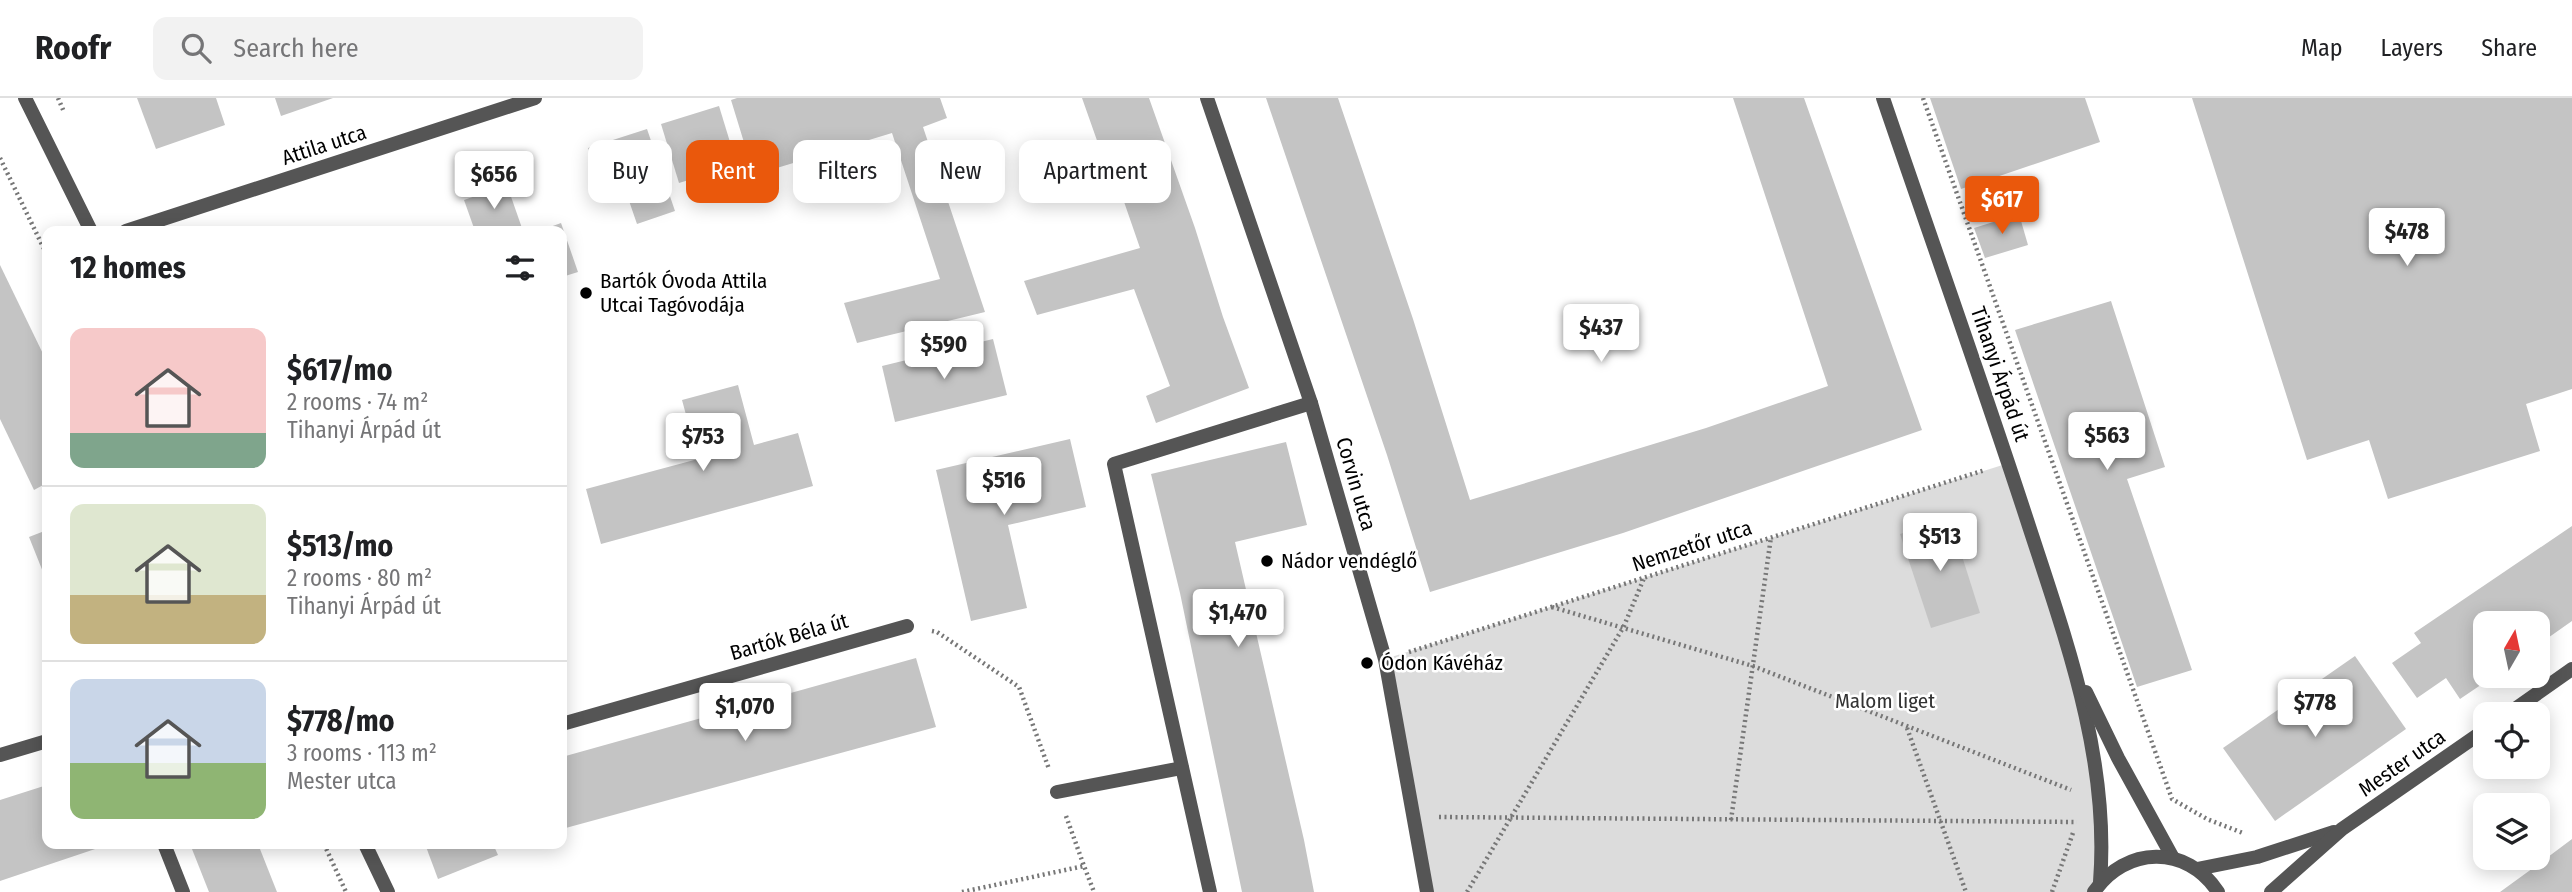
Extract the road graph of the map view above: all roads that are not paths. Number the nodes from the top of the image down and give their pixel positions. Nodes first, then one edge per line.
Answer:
1 (24, 98) edge
2 (535, 98) edge
3 (1207, 98) edge
4 (1883, 98) edge
5 (89, 226) edge
6 (141, 226) edge
7 (1311, 403) junction
8 (907, 626) road end
9 (2074, 665) junction
10 (2572, 669) edge
11 (2525, 702) edge
12 (567, 723) edge
13 (2473, 738) edge
14 (42, 742) edge
15 (0, 755) edge
16 (1182, 768) junction
17 (1057, 792) road end
18 (2342, 829) junction
19 (166, 849) edge
20 (367, 849) edge
21 (2173, 858) junction
22 (2196, 869) junction
23 (2097, 887) edge
24 (183, 892) edge
25 (388, 892) edge
26 (1210, 892) edge
27 (1427, 892) edge
28 (2218, 892) edge
29 (2271, 892) edge

1 - 5 street
2 - 6 street, Attila utca
3 - 7 street, Corvin utca
4 - 9 street, Tihanyi Árpád út
7 - 16 street
7 - 27 street, Corvin utca
8 - 12 street, Bartók Béla út
9 - 21 street, Tihanyi Árpád út
9 - 23 street, Tihanyi Árpád út
10 - 11 street
13 - 18 street, Mester utca
14 - 15 street
16 - 17 street
16 - 26 street
18 - 22 street, Mester utca
18 - 29 street, Mester utca
19 - 24 street
20 - 25 street
21 - 22 street, Tihanyi Árpád út
21 - 23 street, Tihanyi Árpád út
22 - 28 street, Tihanyi Árpád út

